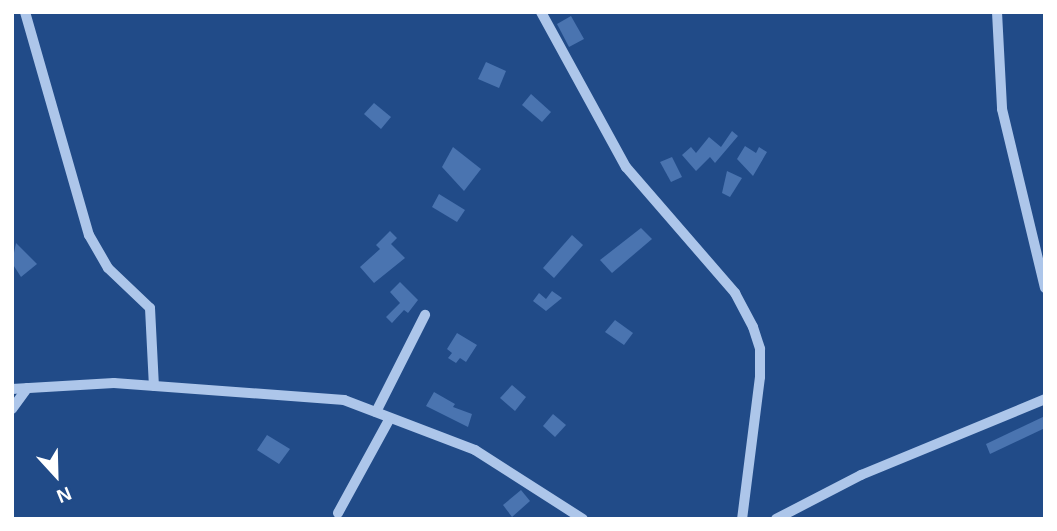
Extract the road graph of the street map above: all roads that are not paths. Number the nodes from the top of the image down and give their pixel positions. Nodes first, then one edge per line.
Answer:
1 (25, 12) edge
2 (541, 12) edge
3 (997, 12) edge
4 (1045, 288) edge
5 (425, 316) dead end
6 (154, 386) junction
7 (12, 388) edge
8 (27, 388) junction
9 (1045, 399) edge
10 (12, 409) edge
11 (376, 412) junction
12 (390, 418) junction
13 (338, 513) dead end
14 (583, 519) edge
15 (742, 519) edge
16 (776, 519) edge

1 - 6 street
2 - 15 street
3 - 4 street
5 - 11 street
6 - 8 street
6 - 11 street
7 - 8 street
8 - 10 street
9 - 16 street
11 - 12 street
12 - 13 street
12 - 14 street

